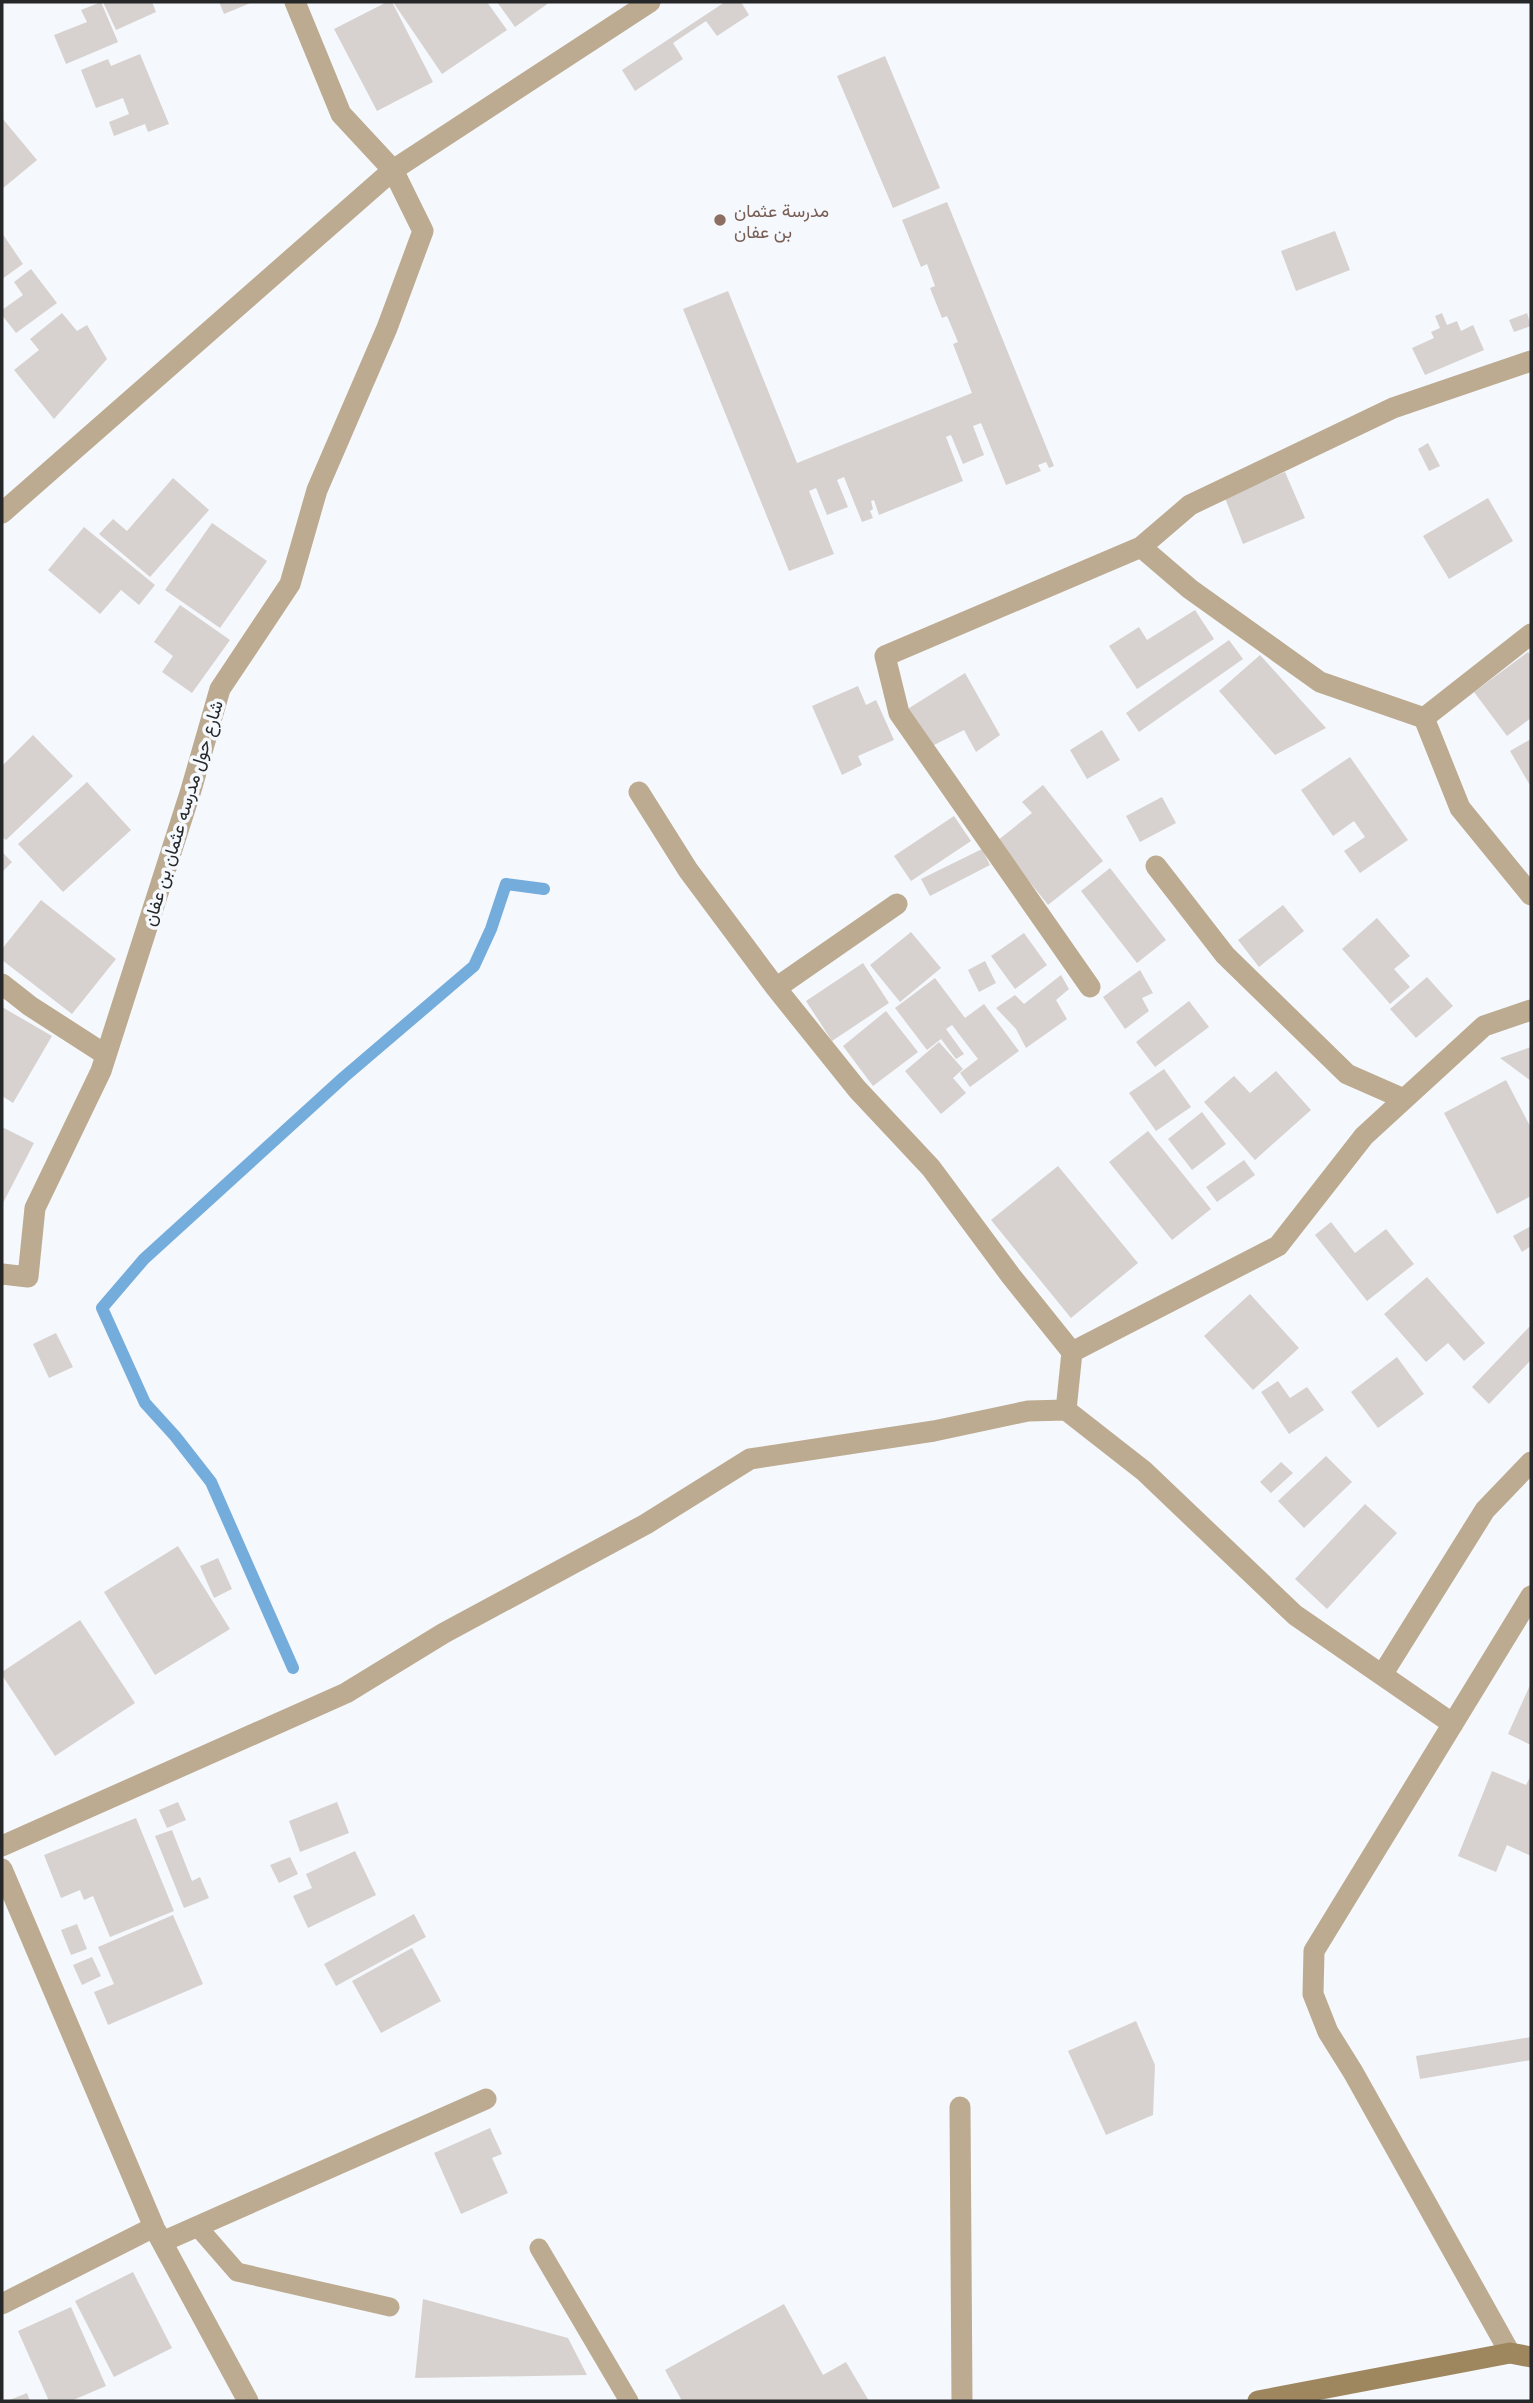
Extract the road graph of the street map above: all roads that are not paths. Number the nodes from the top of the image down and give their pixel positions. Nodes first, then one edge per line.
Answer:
1 (295, 2) edge
2 (650, 2) edge
3 (393, 170) junction
4 (1531, 361) edge
5 (2, 513) edge
6 (1141, 547) junction
7 (1531, 634) edge
8 (1424, 718) junction
9 (639, 792) dead end
10 (1156, 866) dead end
11 (1531, 895) edge
12 (897, 904) dead end
13 (2, 984) edge
14 (1090, 987) dead end
15 (776, 988) junction
16 (1531, 1010) edge
17 (106, 1055) junction
18 (1404, 1099) junction
19 (2, 1274) edge
20 (1072, 1352) junction
21 (1066, 1410) junction
22 (1531, 1462) edge
23 (1531, 1595) edge
24 (1382, 1675) junction
25 (1453, 1724) junction
26 (2, 1846) edge
27 (2, 1869) edge
28 (486, 2099) dead end
29 (960, 2107) dead end
30 (197, 2226) junction
31 (158, 2235) junction
32 (539, 2248) dead end
33 (2, 2304) edge
34 (390, 2307) dead end
35 (1521, 2355) edge
36 (248, 2401) edge
37 (629, 2401) edge
38 (962, 2401) edge
39 (1258, 2401) edge

1 - 3 street, شارع حول مدرسه عثمان بن عفان
2 - 3 street
3 - 5 street
3 - 17 street, شارع حول مدرسه عثمان بن عفان
4 - 6 street
6 - 8 street
6 - 14 street
7 - 8 street
8 - 11 street
9 - 15 street
10 - 18 street
12 - 15 street
13 - 17 street
15 - 20 street
16 - 18 street
17 - 19 street, شارع حول مدرسه عثمان بن عفان
18 - 20 street
20 - 21 street
21 - 24 street
21 - 26 street
22 - 24 street
23 - 25 street
24 - 25 street
25 - 35 street
27 - 31 street
28 - 30 street
29 - 38 street
30 - 31 street
30 - 34 lane
31 - 33 street
31 - 36 street
32 - 37 lane
35 - 39 street

